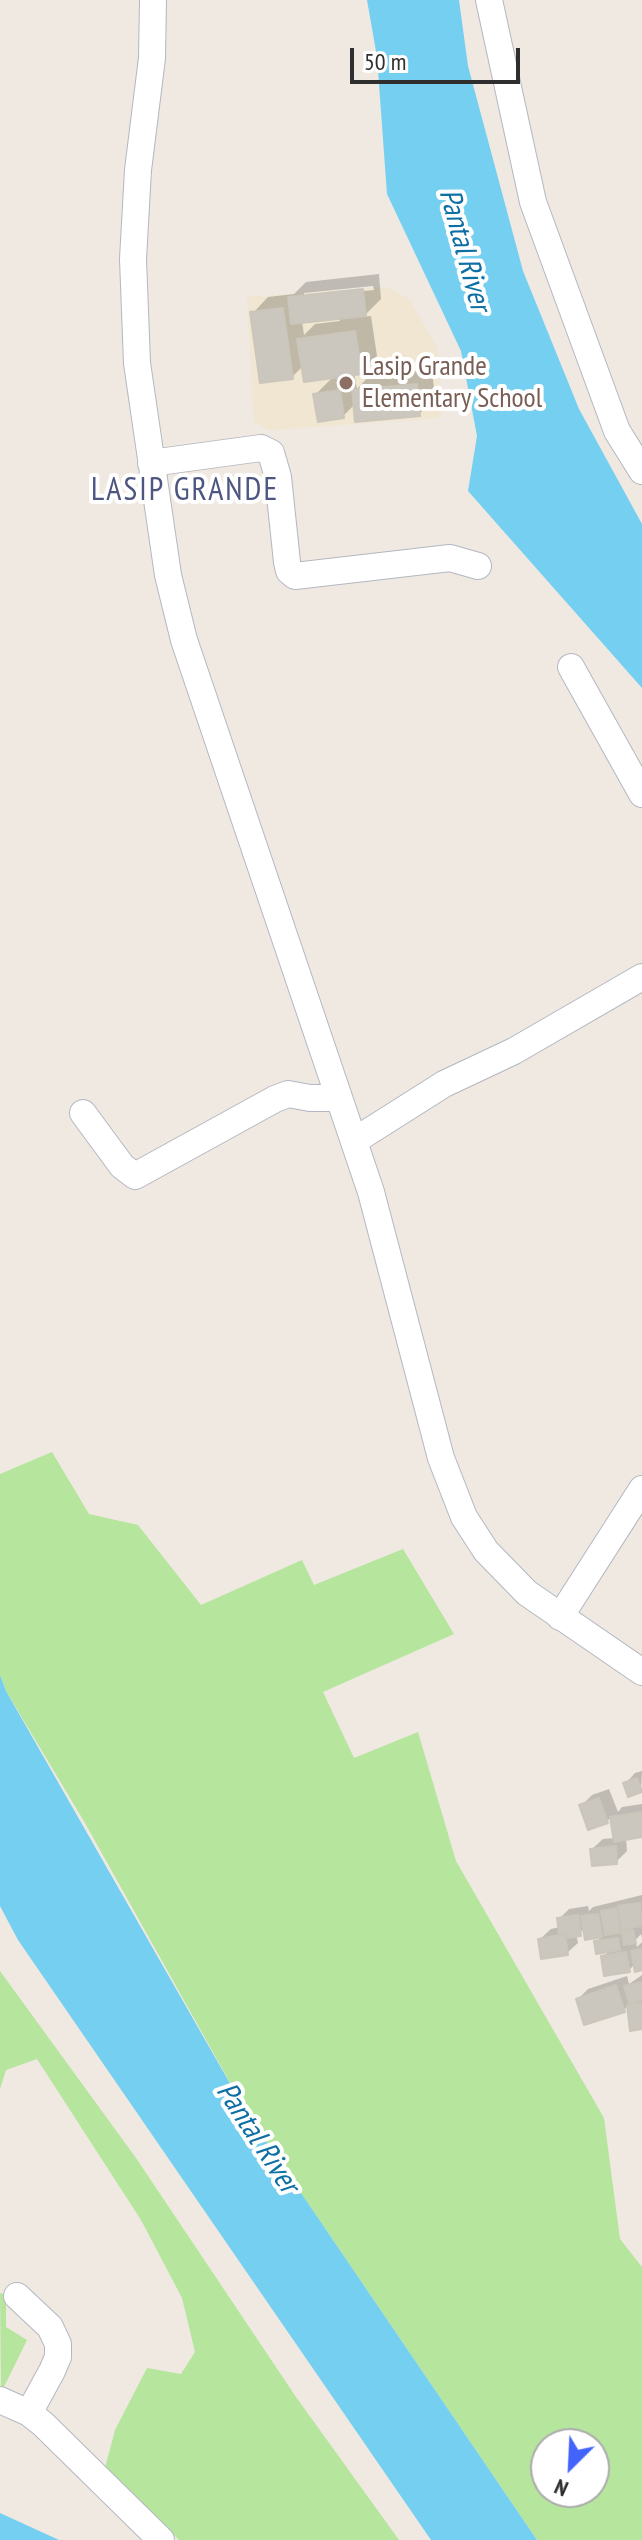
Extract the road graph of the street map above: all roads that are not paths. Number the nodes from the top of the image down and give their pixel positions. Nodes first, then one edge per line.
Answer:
1 (153, 0) edge
2 (489, 0) edge
3 (151, 463) junction
4 (642, 471) edge
5 (478, 566) dead end
6 (571, 667) dead end
7 (642, 794) edge
8 (642, 977) edge
9 (339, 1098) junction
10 (83, 1113) dead end
11 (354, 1141) junction
12 (642, 1489) edge
13 (560, 1617) junction
14 (642, 1672) edge
15 (17, 2296) dead end
16 (0, 2400) edge
17 (29, 2413) junction
18 (161, 2540) edge

1 - 3 street
2 - 4 street
3 - 5 street
3 - 9 street
6 - 7 street
8 - 11 street
9 - 10 street
9 - 11 street
11 - 13 street
12 - 13 street
13 - 14 street
15 - 17 street
16 - 17 street
17 - 18 street

